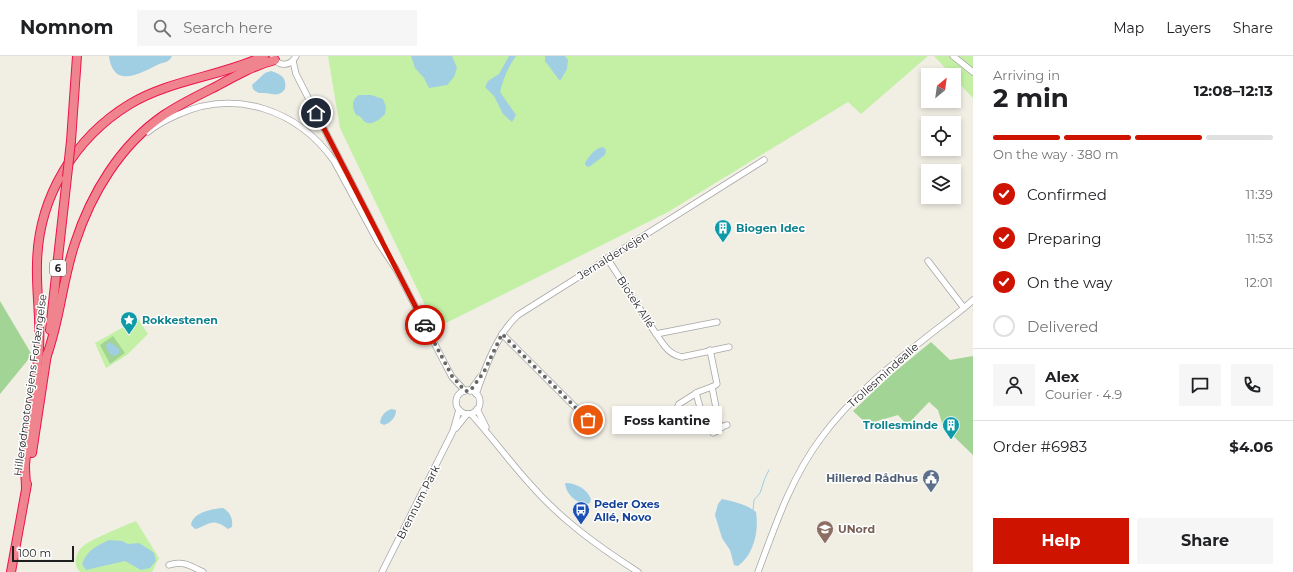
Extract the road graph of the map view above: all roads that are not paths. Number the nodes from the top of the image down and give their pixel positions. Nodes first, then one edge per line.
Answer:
1 (77, 56) edge
2 (264, 56) edge
3 (956, 57) edge
4 (274, 58) edge
5 (294, 58) edge
6 (287, 64) junction
7 (973, 72) edge
8 (296, 74) junction
9 (764, 160) dead end
10 (82, 223) junction
11 (607, 258) junction
12 (928, 261) dead end
13 (396, 269) junction
14 (973, 300) edge
15 (964, 308) junction
16 (717, 322) dead end
17 (502, 334) junction
18 (656, 334) junction
19 (728, 347) dead end
20 (710, 350) junction
21 (46, 358) junction
22 (484, 372) junction
23 (452, 376) junction
24 (712, 387) junction
25 (468, 391) junction
26 (696, 393) junction
27 (459, 394) junction
28 (476, 394) junction
29 (477, 409) junction
30 (459, 410) junction
31 (701, 411) dead end
32 (469, 414) junction
33 (588, 420) dead end
34 (679, 424) dead end
35 (727, 425) dead end
36 (720, 428) junction
37 (454, 431) junction
38 (713, 432) dead end
39 (489, 433) junction
40 (26, 489) junction
41 (169, 565) dead end
42 (11, 572) edge
43 (203, 572) edge
44 (382, 572) edge
45 (638, 572) edge
46 (758, 572) edge

1 - 21 highway, Hillerødmotorvejens Forlængelse / 6, bridge
2 - 40 highway
3 - 7 street
4 - 6 street
4 - 10 highway
5 - 6 street
5 - 8 street
6 - 8 street
8 - 13 street
9 - 11 street, Jernaldervejen
10 - 13 street
10 - 21 highway
11 - 17 street, Jernaldervejen
11 - 18 street, Biotek Allé
12 - 15 street
13 - 23 street
14 - 15 street, Trollesmindealle
15 - 46 street, Trollesmindealle
16 - 18 street, Biotek Allé
17 - 22 street, Jernaldervejen
17 - 33 street
18 - 20 street
19 - 20 street
20 - 24 street
21 - 40 highway, Hillerødmotorvejens Forlængelse / 6
22 - 25 street, Jernaldervejen
22 - 28 street, Jernaldervejen
23 - 25 street
23 - 27 street
24 - 26 street
24 - 36 street
25 - 27 street
25 - 28 street
26 - 31 street
26 - 34 street
27 - 30 street
28 - 29 street
29 - 32 street
29 - 39 street
30 - 32 street
30 - 37 street, Brennum Park
32 - 37 street, Brennum Park
32 - 39 street
35 - 36 street
36 - 38 street
37 - 44 street, Brennum Park
39 - 45 street
40 - 42 highway, Hillerødmotorvejens Forlængelse / 6
41 - 43 street

